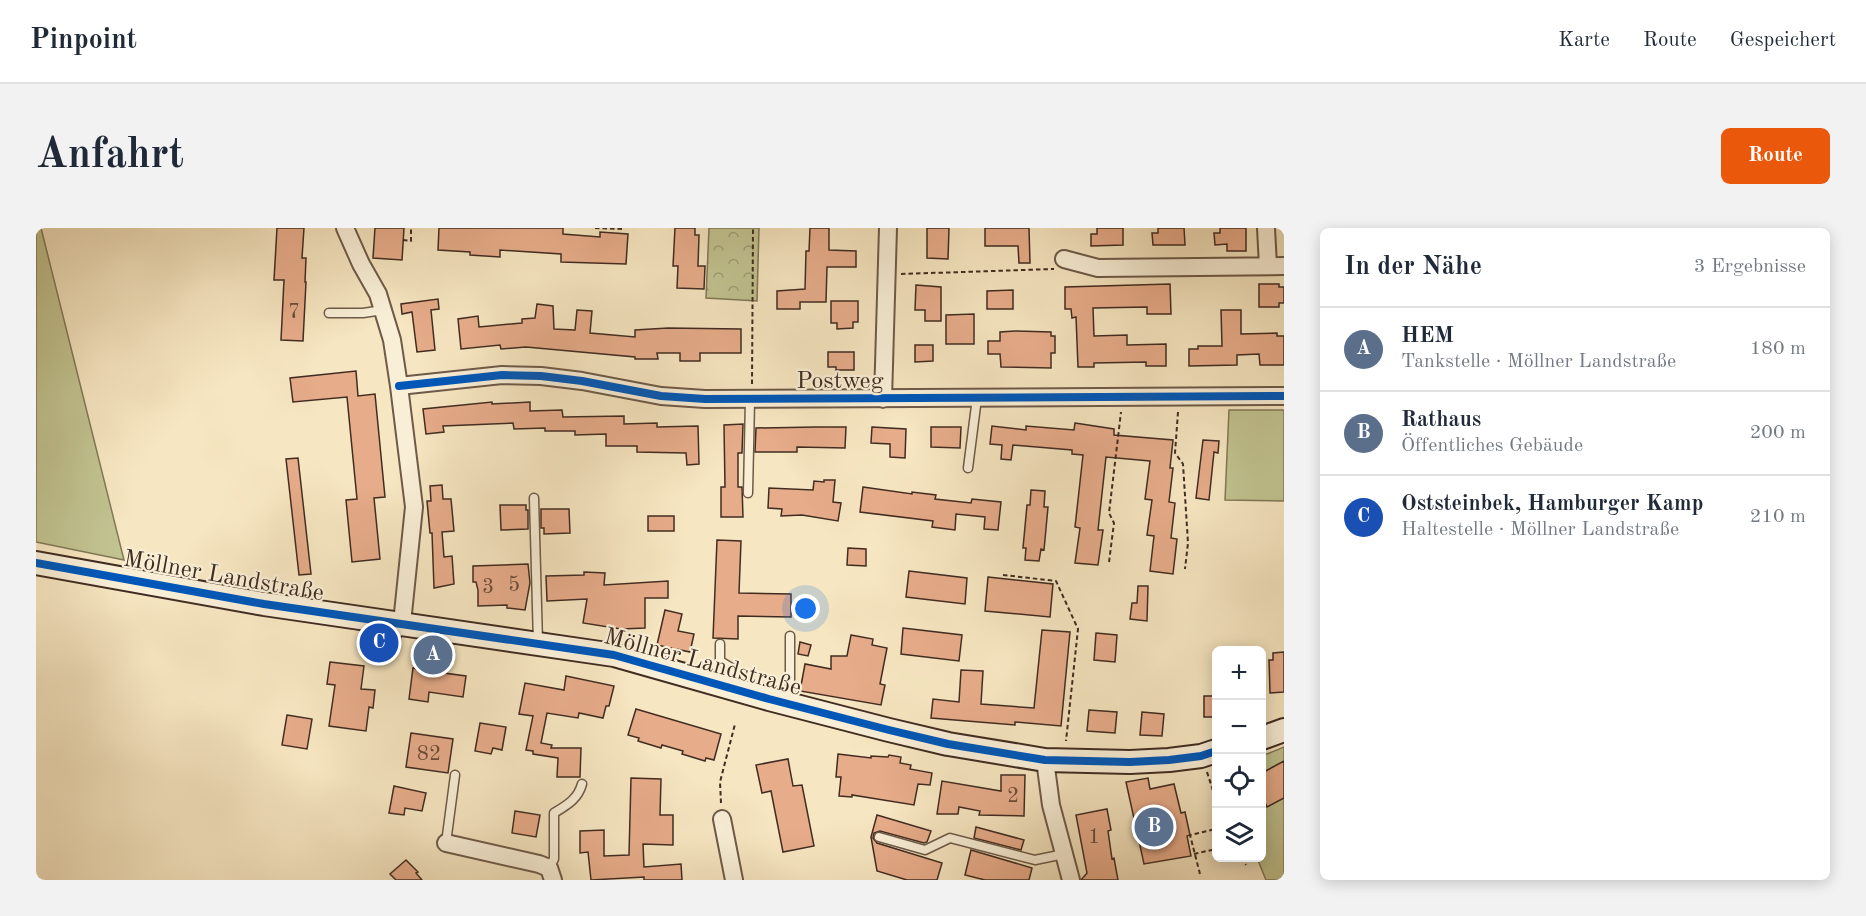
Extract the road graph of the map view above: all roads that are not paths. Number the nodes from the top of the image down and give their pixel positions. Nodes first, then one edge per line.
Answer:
1 (345, 228) edge
2 (888, 228) edge
3 (1266, 228) edge
4 (1064, 259) road end
5 (1276, 266) edge
6 (383, 310) junction
7 (329, 313) dead end
8 (399, 386) junction
9 (1284, 396) edge
10 (977, 398) junction
11 (883, 399) junction
12 (751, 400) junction
13 (968, 468) dead end
14 (748, 493) dead end
15 (534, 498) dead end
16 (36, 563) edge
17 (402, 623) junction
18 (790, 636) dead end
19 (538, 643) junction
20 (720, 644) dead end
21 (392, 647) dead end
22 (736, 690) junction
23 (790, 705) junction
24 (1284, 730) edge
25 (1266, 737) edge
26 (1209, 753) edge
27 (1054, 761) junction
28 (455, 775) dead end
29 (582, 784) dead end
30 (722, 819) road end
31 (879, 837) dead end
32 (446, 843) joint
33 (1064, 854) junction
34 (551, 874) edge
35 (734, 880) edge
36 (1071, 880) edge

1 - 6 street
2 - 11 street
3 - 5 street
4 - 5 street
6 - 7 lane
6 - 8 street
8 - 12 street, Postweg
8 - 17 street
9 - 10 street, Postweg
10 - 11 street, Postweg
10 - 13 lane
11 - 12 street, Postweg
12 - 14 lane
15 - 19 lane
16 - 17 main road, Möllner Landstraße
17 - 19 main road, Möllner Landstraße
17 - 21 lane
18 - 23 lane
19 - 22 main road, Möllner Landstraße
20 - 22 lane
22 - 23 main road, Möllner Landstraße
23 - 27 main road, Möllner Landstraße
24 - 25 main road
26 - 27 main road, Möllner Landstraße
27 - 33 street
28 - 32 lane
29 - 34 lane
30 - 35 street
31 - 33 lane
32 - 34 street
33 - 36 street

